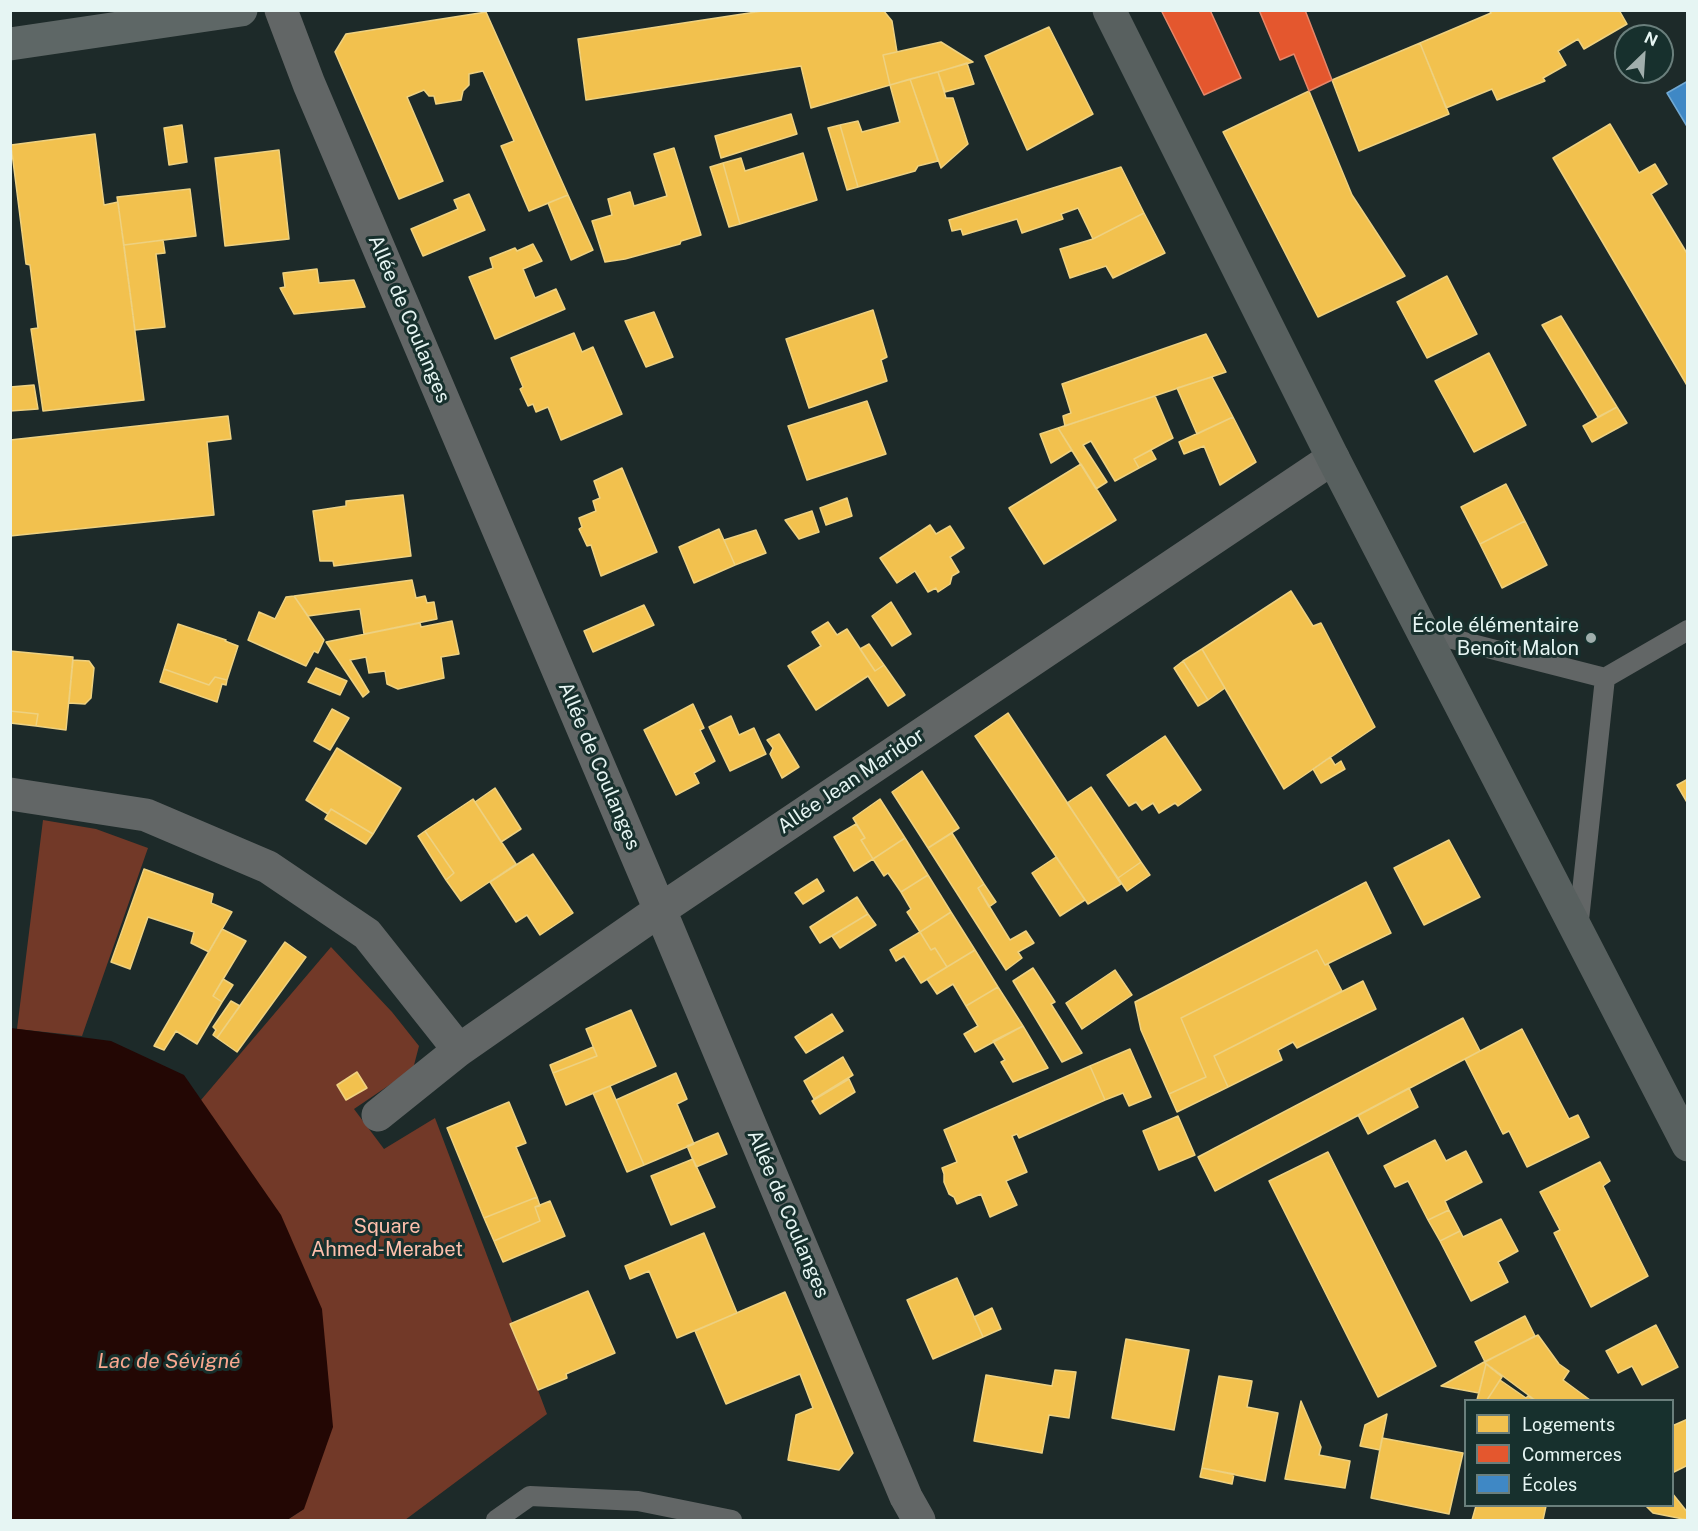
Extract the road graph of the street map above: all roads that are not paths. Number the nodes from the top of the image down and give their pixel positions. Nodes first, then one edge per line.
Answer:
1 (241, 10) edge
2 (281, 10) edge
3 (1109, 10) edge
4 (10, 44) edge
5 (1333, 458) junction
6 (1688, 630) edge
7 (1421, 631) junction
8 (1605, 678) junction
9 (10, 794) edge
10 (660, 910) junction
11 (1578, 932) junction
12 (459, 1050) junction
13 (378, 1115) dead end
14 (1688, 1145) edge
15 (496, 1521) edge
16 (732, 1521) edge
17 (919, 1521) edge

1 - 4 main road
2 - 10 street, Allée de Coulanges
3 - 5 main road
5 - 7 main road
5 - 10 street, Allée Jean Maridor
6 - 8 lane
7 - 8 lane
7 - 11 main road
8 - 11 lane
9 - 12 street
10 - 12 street, Allée Jean Maridor
10 - 17 street, Allée de Coulanges
11 - 14 main road
12 - 13 street, Allée Jean Maridor
15 - 16 lane

